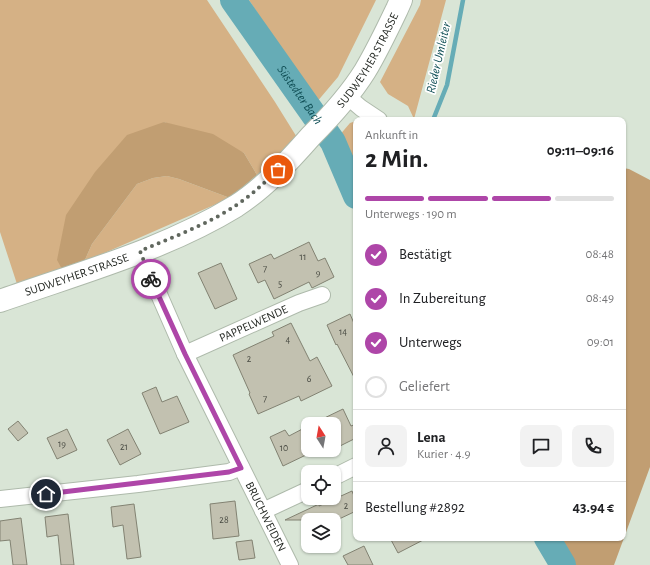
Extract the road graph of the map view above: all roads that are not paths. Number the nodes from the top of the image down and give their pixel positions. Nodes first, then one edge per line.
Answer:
1 (401, 0) edge
2 (344, 101) junction
3 (374, 117) edge
4 (140, 251) junction
5 (322, 295) dead end
6 (0, 301) edge
7 (185, 354) junction
8 (241, 468) junction
9 (353, 468) edge
10 (341, 474) edge
11 (301, 493) edge
12 (0, 499) edge
13 (263, 511) junction
14 (290, 565) edge

1 - 2 street, SUDWEYHER STRASSE
2 - 3 street
2 - 4 street, SUDWEYHER STRASSE
4 - 6 street, SUDWEYHER STRASSE
4 - 7 street, BRUCHWEIDEN
5 - 7 street, PAPPELWENDE
7 - 8 street, BRUCHWEIDEN
8 - 12 street
8 - 13 street, BRUCHWEIDEN
9 - 10 street
11 - 13 street
13 - 14 street, BRUCHWEIDEN

